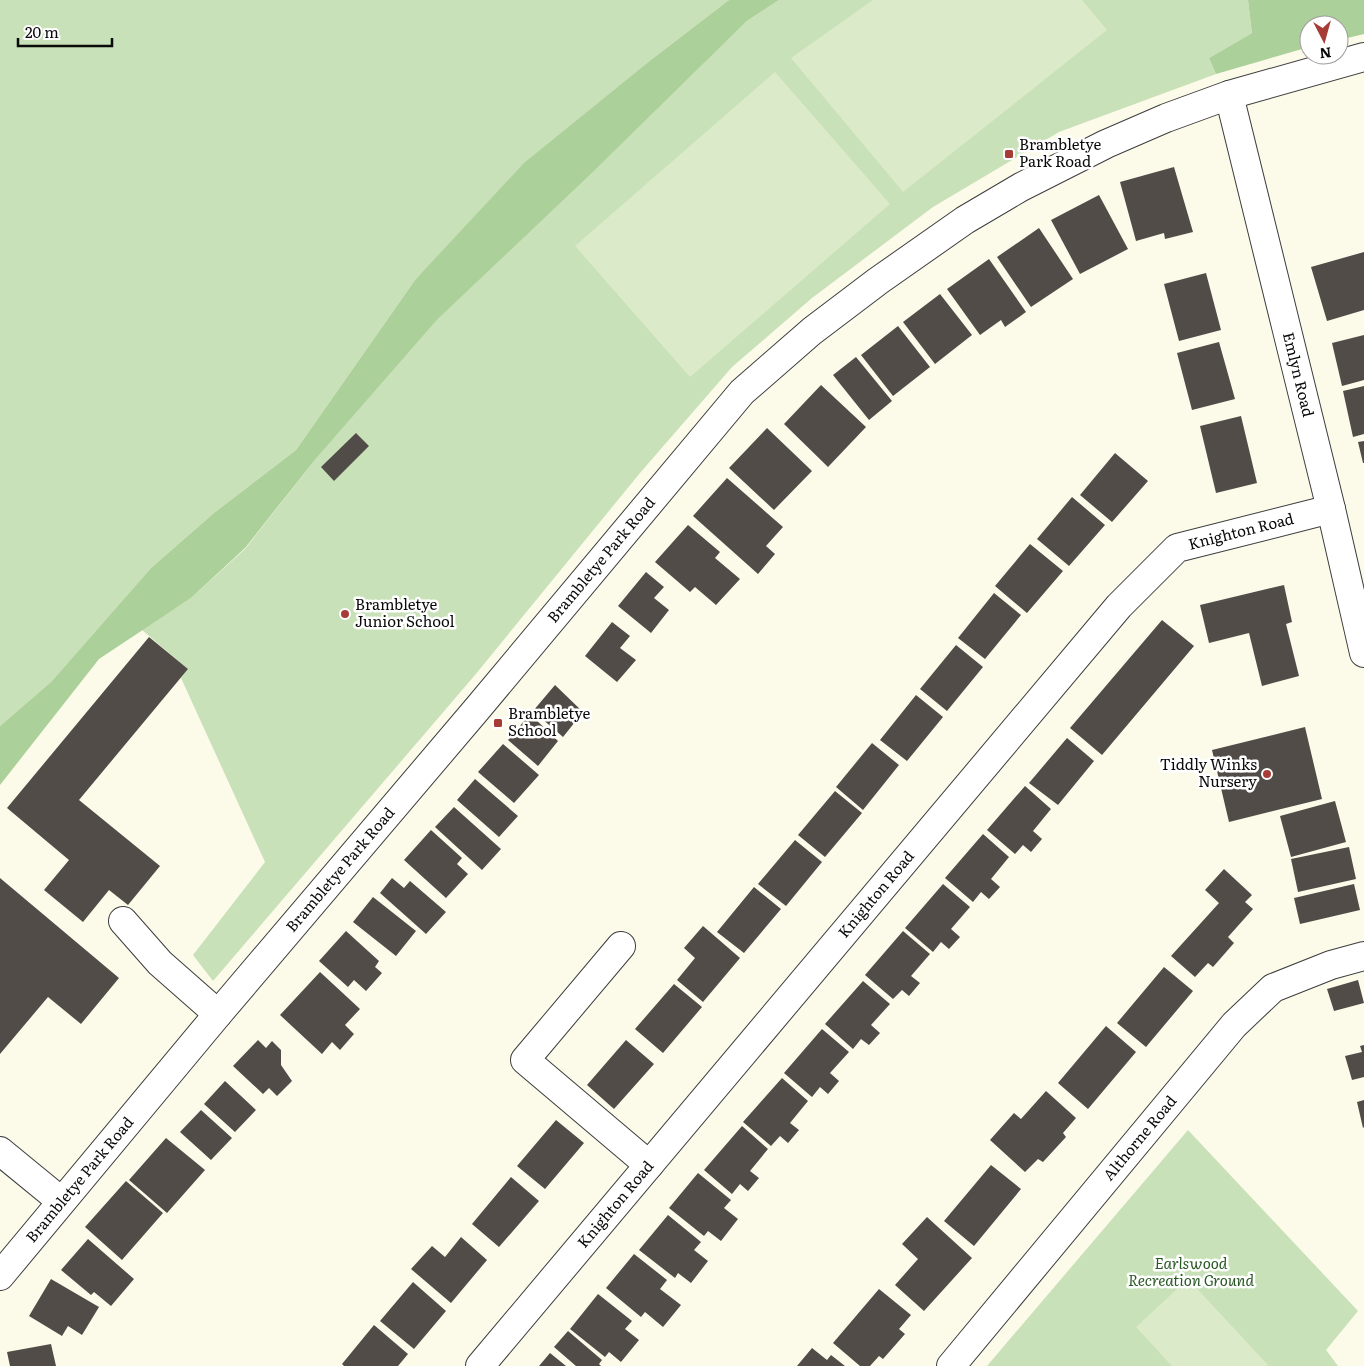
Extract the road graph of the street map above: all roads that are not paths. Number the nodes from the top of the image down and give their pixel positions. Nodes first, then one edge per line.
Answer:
1 (1359, 58) edge
2 (1228, 95) junction
3 (1331, 509) junction
4 (1364, 653) edge
5 (123, 921) dead end
6 (621, 946) dead end
7 (1364, 956) edge
8 (218, 1014) junction
9 (0, 1151) edge
10 (649, 1165) junction
11 (62, 1201) junction
12 (0, 1276) edge
13 (480, 1366) edge
14 (951, 1366) edge

1 - 2 street, Brambletye Park Road
2 - 3 street, Emlyn Road
2 - 8 street, Brambletye Park Road
3 - 4 street, Emlyn Road
3 - 10 street, Knighton Road
5 - 8 street
6 - 10 street
7 - 14 street, Althorne Road
8 - 11 street, Brambletye Park Road
9 - 11 street
10 - 13 street, Knighton Road
11 - 12 street, Brambletye Park Road

